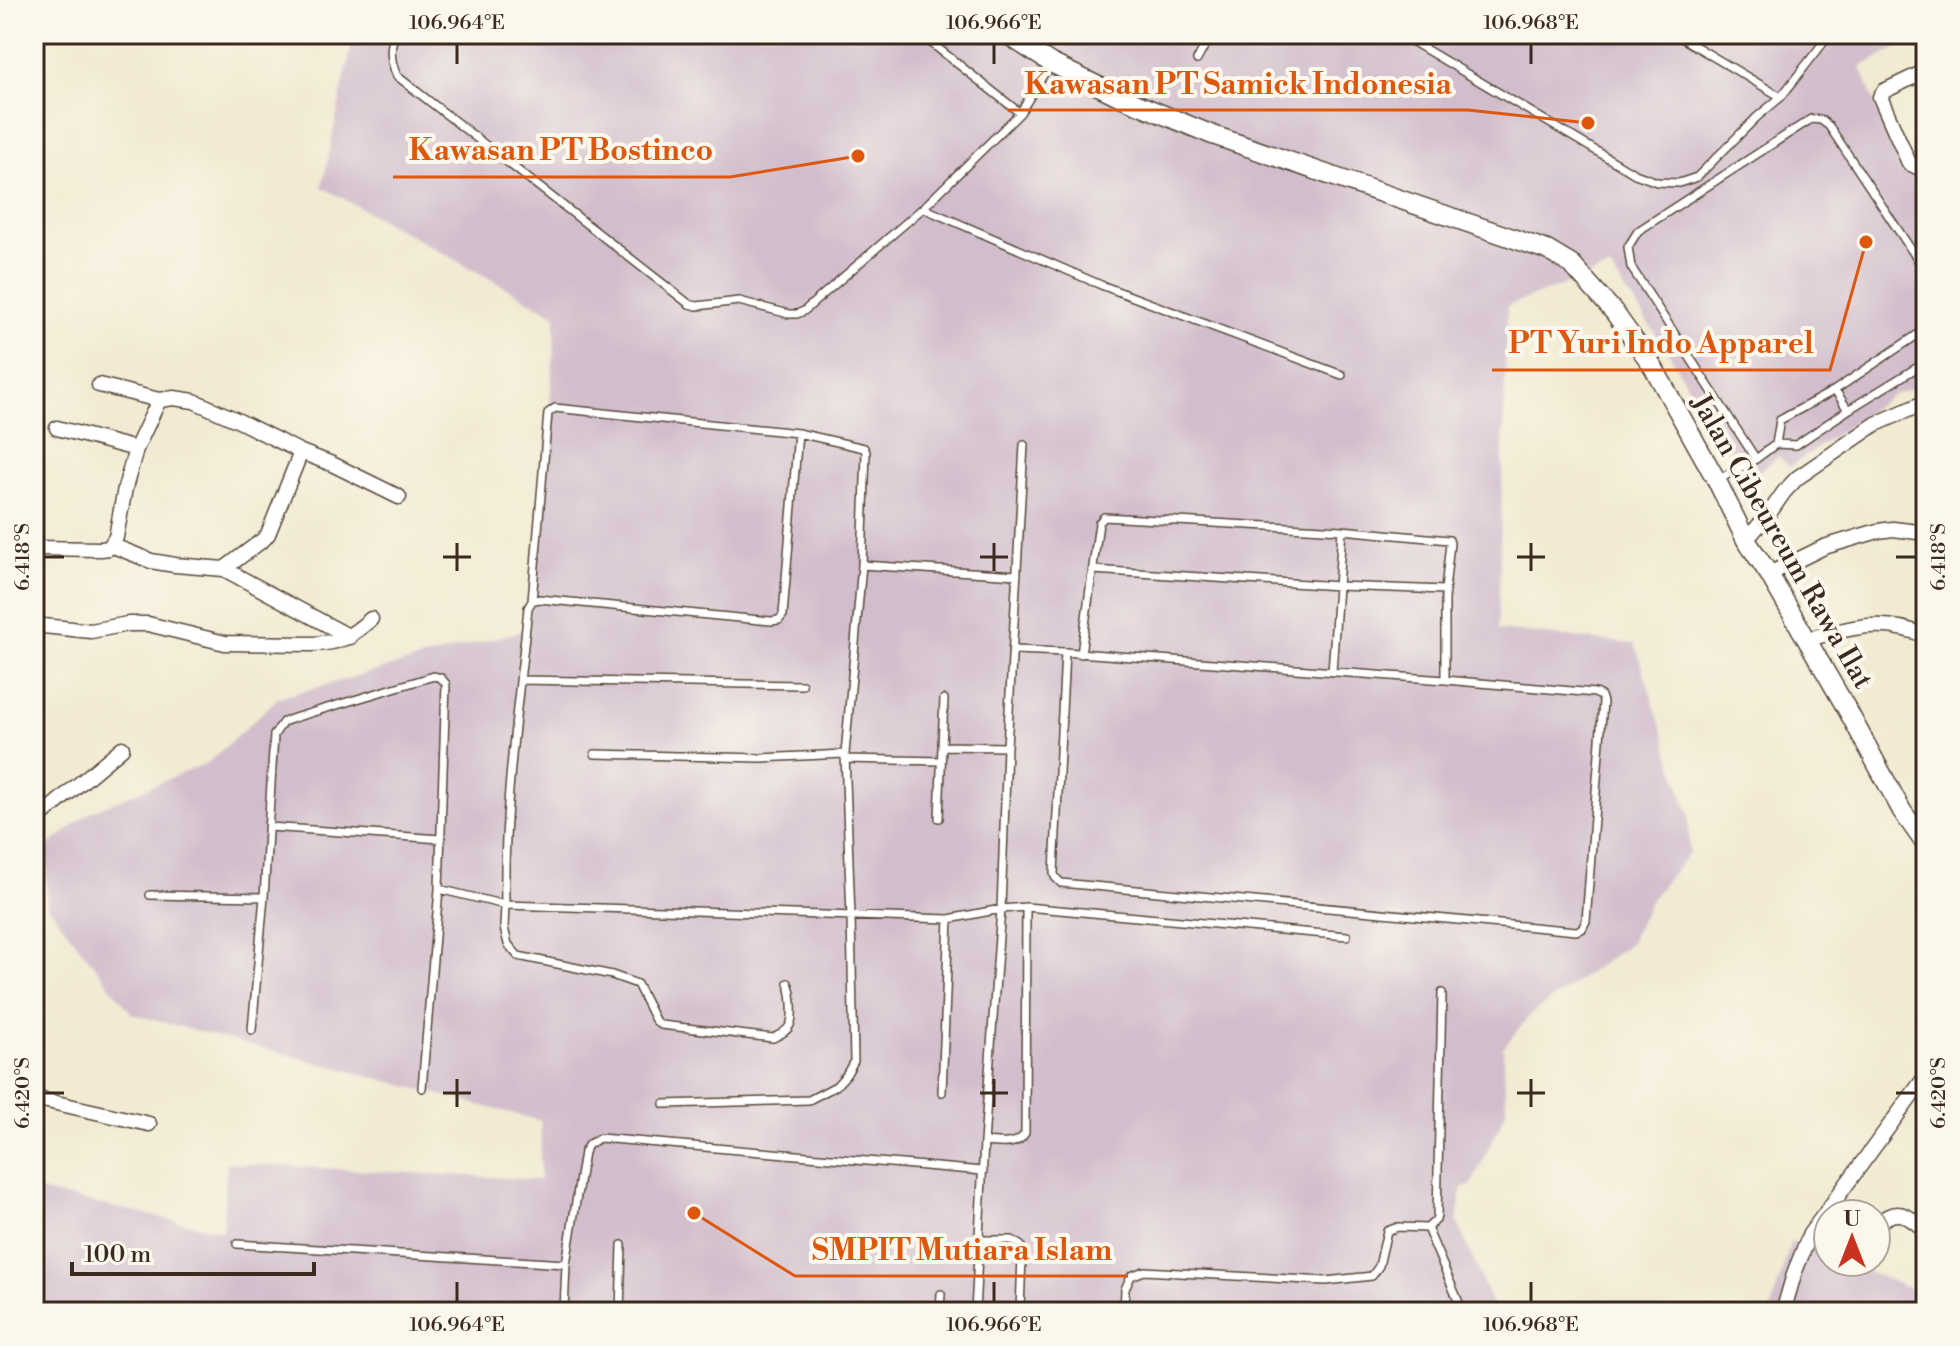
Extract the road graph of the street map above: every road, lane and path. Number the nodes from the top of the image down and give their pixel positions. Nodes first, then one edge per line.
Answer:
1 (395, 34) edge
2 (920, 34) edge
3 (1006, 34) edge
4 (1211, 34) edge
5 (1400, 34) edge
6 (1675, 34) edge
7 (1828, 34) edge
8 (1197, 60) dead end
9 (1051, 63) junction
10 (1926, 71) edge
11 (1781, 97) junction
12 (1020, 113) junction
13 (1926, 161) edge
14 (923, 208) junction
15 (1926, 272) edge
16 (1926, 329) edge
17 (1926, 362) edge
18 (1342, 375) dead end
19 (99, 385) dead end
20 (1835, 390) junction
21 (159, 400) junction
22 (1926, 402) edge
23 (1848, 410) junction
24 (57, 428) dead end
25 (798, 433) junction
26 (1776, 444) junction
27 (1024, 445) dead end
28 (136, 449) junction
29 (301, 452) junction
30 (1756, 459) junction
31 (1717, 481) junction
32 (399, 497) dead end
33 (1342, 530) junction
34 (1926, 533) edge
35 (1746, 540) junction
36 (111, 545) junction
37 (34, 548) edge
38 (862, 565) junction
39 (224, 569) junction
40 (1093, 570) junction
41 (1769, 574) junction
42 (1017, 575) junction
43 (1338, 586) junction
44 (1445, 590) junction
45 (532, 601) junction
46 (371, 619) dead end
47 (34, 625) edge
48 (1926, 636) edge
49 (350, 637) junction
50 (1805, 640) junction
51 (1013, 650) junction
52 (1065, 652) junction
53 (1081, 654) junction
54 (1332, 672) junction
55 (521, 680) junction
56 (1445, 680) junction
57 (802, 685) dead end
58 (944, 699) dead end
59 (942, 746) junction
60 (1007, 747) junction
61 (122, 748) dead end
62 (595, 754) dead end
63 (845, 757) junction
64 (941, 761) junction
65 (939, 818) dead end
66 (34, 822) edge
67 (269, 827) junction
68 (441, 839) junction
69 (1926, 845) edge
70 (439, 889) junction
71 (150, 895) dead end
72 (264, 897) junction
73 (505, 905) junction
74 (1026, 907) junction
75 (1001, 909) junction
76 (851, 917) junction
77 (949, 919) junction
78 (1347, 936) dead end
79 (788, 983) dead end
80 (1442, 993) dead end
81 (252, 1030) dead end
82 (1926, 1076) edge
83 (422, 1088) dead end
84 (942, 1092) dead end
85 (34, 1098) edge
86 (664, 1104) dead end
87 (149, 1124) dead end
88 (984, 1142) junction
89 (983, 1171) junction
90 (1845, 1198) edge
91 (1892, 1213) edge
92 (1427, 1228) junction
93 (1812, 1231) edge
94 (1926, 1231) edge
95 (978, 1240) junction
96 (237, 1244) dead end
97 (622, 1245) dead end
98 (566, 1264) junction
99 (941, 1294) dead end
100 (564, 1312) edge
101 (620, 1312) edge
102 (940, 1312) edge
103 (975, 1312) edge
104 (1020, 1312) edge
105 (1124, 1312) edge
106 (1463, 1312) edge
107 (1783, 1312) edge

1 - 14 lane
2 - 12 lane
3 - 9 street, Jalan Cibeureum Rawa Ilat
4 - 8 lane
5 - 11 lane
6 - 11 lane
7 - 11 lane
9 - 12 lane
9 - 31 street, Jalan Cibeureum Rawa Ilat
10 - 13 street
12 - 14 lane
14 - 18 lane
15 - 30 lane
16 - 20 lane
17 - 23 lane
19 - 21 street
20 - 23 lane
20 - 26 lane
21 - 28 street
21 - 29 street
22 - 35 street
23 - 26 lane
24 - 28 street
25 - 38 lane
25 - 45 lane
25 - 45 lane
26 - 30 lane
27 - 42 lane
28 - 36 street
29 - 32 street
29 - 39 street
30 - 31 lane
31 - 35 street, Jalan Cibeureum Rawa Ilat
33 - 40 lane
33 - 43 lane
33 - 44 lane
34 - 41 street
35 - 41 street, Jalan Cibeureum Rawa Ilat
36 - 37 street
36 - 39 street
38 - 42 lane
38 - 63 lane
39 - 49 street
40 - 43 lane
40 - 53 lane
41 - 50 street, Jalan Cibeureum Rawa Ilat
42 - 51 lane
43 - 44 lane
43 - 54 lane
44 - 56 lane
45 - 55 lane
46 - 49 street
47 - 49 street
48 - 50 street
50 - 69 street, Jalan Cibeureum Rawa Ilat
51 - 52 lane
51 - 60 lane
52 - 53 lane
52 - 56 lane
53 - 54 lane
54 - 56 lane
55 - 57 lane
55 - 73 lane
58 - 59 lane
59 - 60 lane
59 - 64 lane
60 - 75 lane
61 - 66 street
62 - 63 lane
63 - 64 lane
63 - 76 lane
64 - 65 lane
67 - 68 lane
67 - 68 lane
67 - 72 lane
68 - 70 lane
70 - 73 lane
70 - 83 lane
71 - 72 lane
72 - 81 lane
73 - 76 lane
73 - 79 lane
74 - 75 lane
74 - 78 lane
74 - 88 lane
75 - 77 lane
75 - 88 lane
76 - 77 lane
76 - 86 lane
77 - 84 lane
80 - 92 lane
82 - 90 street
85 - 87 street
88 - 89 lane
89 - 95 lane
89 - 98 lane
91 - 94 street
92 - 105 lane
92 - 106 lane
93 - 107 street
95 - 103 lane
95 - 104 lane
96 - 98 lane
97 - 101 lane
98 - 100 lane
99 - 102 lane

